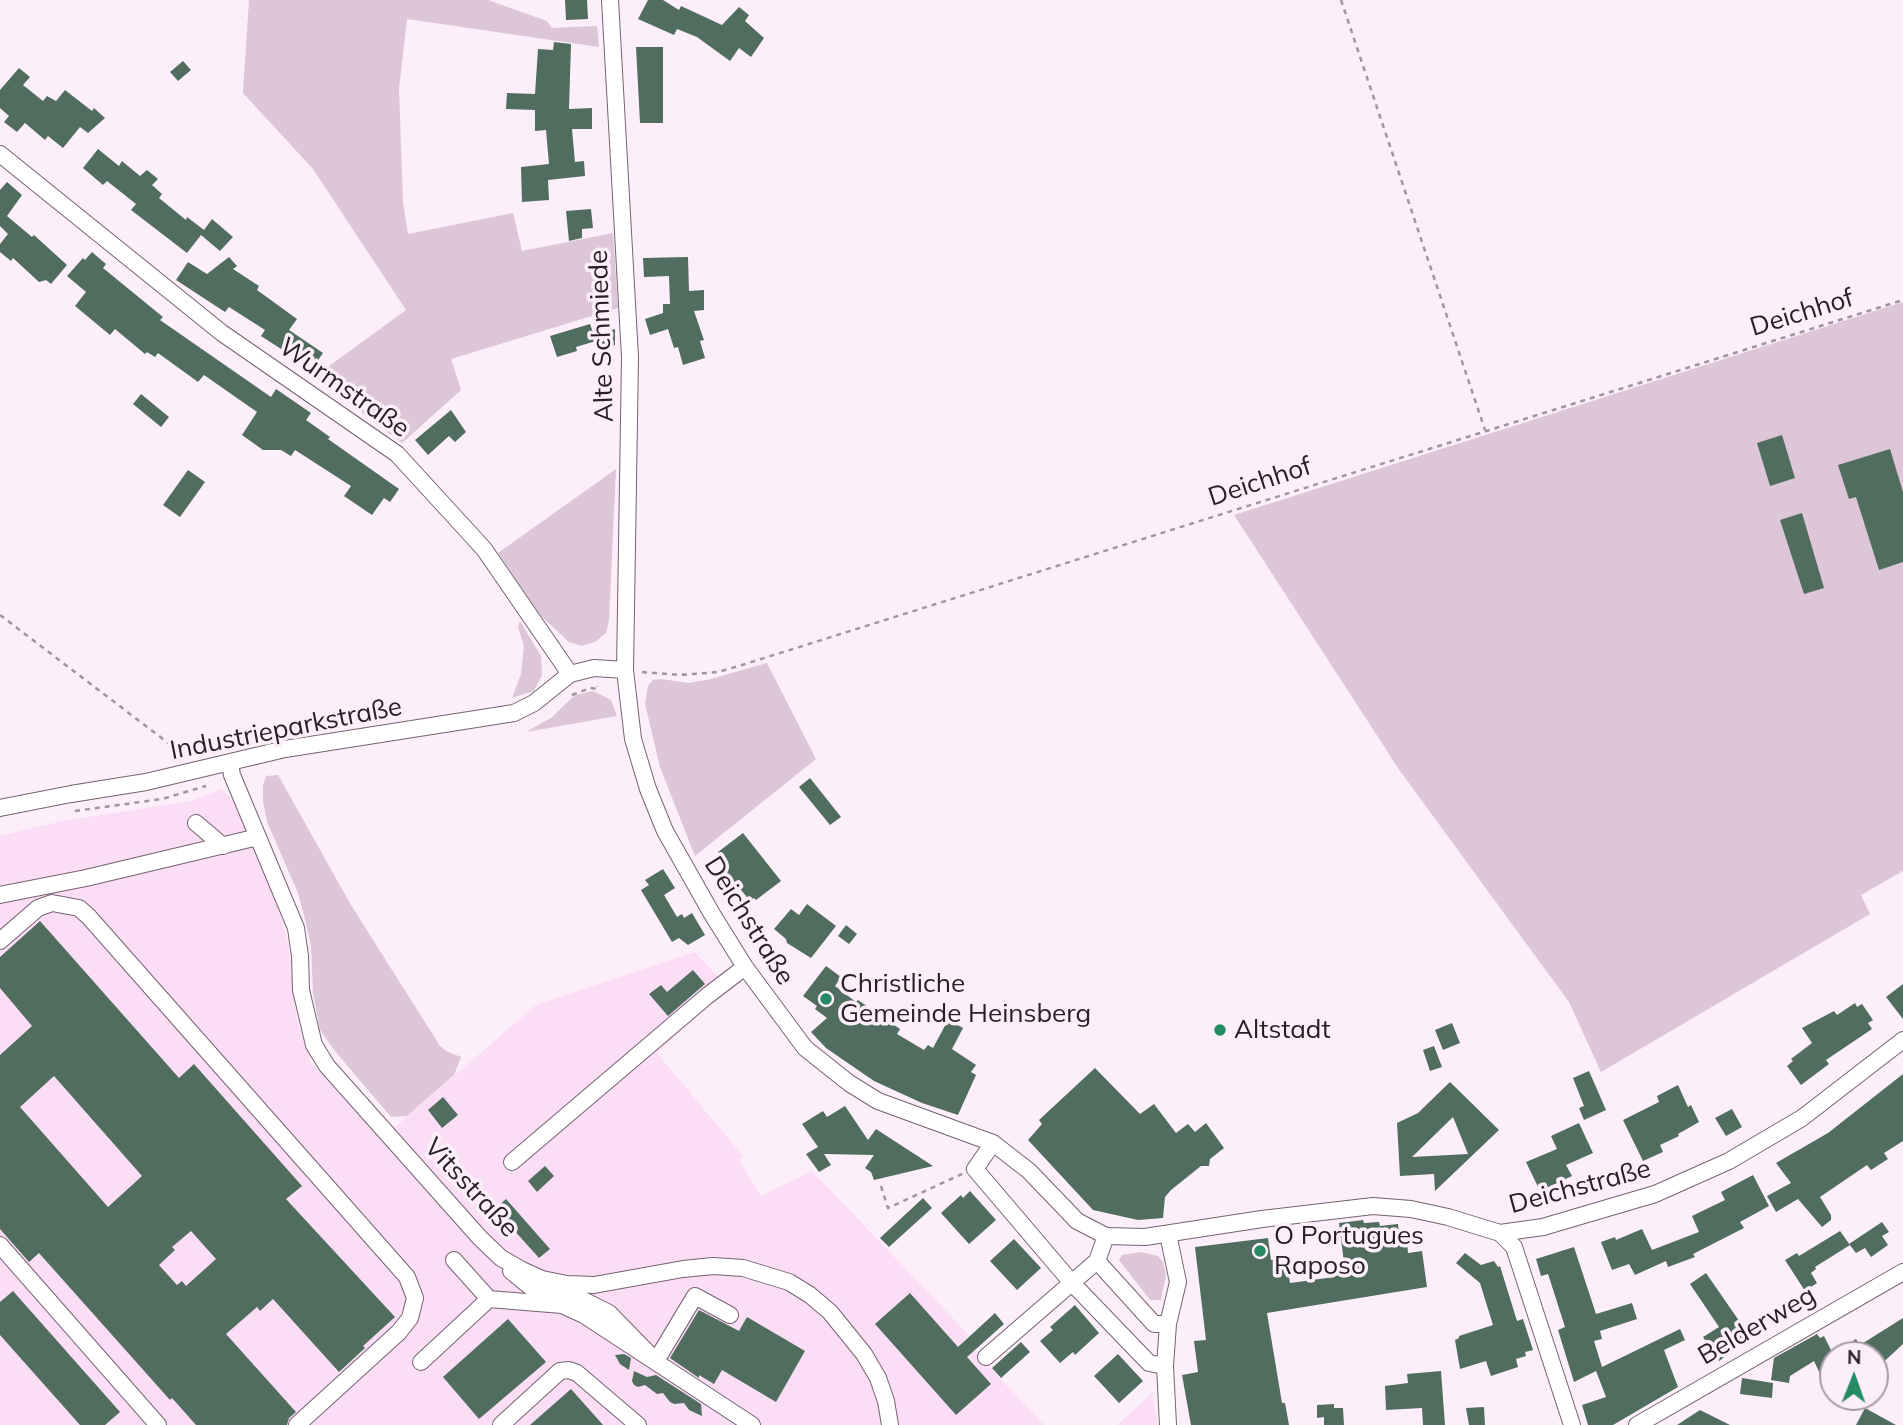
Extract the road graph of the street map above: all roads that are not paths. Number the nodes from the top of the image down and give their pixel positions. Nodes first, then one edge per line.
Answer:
1 (610, 0) edge
2 (0, 154) edge
3 (625, 670) junction
4 (570, 674) junction
5 (231, 769) junction
6 (0, 808) edge
7 (196, 823) dead end
8 (258, 837) junction
9 (223, 846) junction
10 (0, 895) edge
11 (0, 942) edge
12 (745, 967) junction
13 (1903, 1040) edge
14 (993, 1143) junction
15 (512, 1162) dead end
16 (1500, 1233) junction
17 (1168, 1234) junction
18 (1106, 1236) junction
19 (0, 1245) edge
20 (501, 1258) junction
21 (454, 1260) dead end
22 (1097, 1261) junction
23 (1903, 1272) edge
24 (1072, 1283) junction
25 (489, 1299) junction
26 (730, 1315) dead end
27 (1168, 1324) junction
28 (986, 1357) dead end
29 (656, 1361) junction
30 (421, 1362) dead end
31 (1165, 1366) junction
32 (158, 1425) edge
33 (298, 1425) edge
34 (501, 1425) edge
35 (638, 1425) edge
36 (752, 1425) edge
37 (890, 1425) edge
38 (1168, 1425) edge
39 (1572, 1425) edge
40 (1637, 1425) edge

1 - 3 street, Alte Schmiede
2 - 4 street, Wurmstraße
3 - 4 street
3 - 12 street, Deichstraße
4 - 5 street, Industrieparkstraße
5 - 6 street, Industrieparkstraße
5 - 8 street, Vitsstraße
7 - 9 street
8 - 9 street
8 - 20 street, Vitsstraße
9 - 10 street
11 - 33 street
12 - 14 street, Deichstraße
12 - 15 street
13 - 16 street, Deichstraße
14 - 18 street, Deichstraße
14 - 24 street
16 - 17 street, Deichstraße
16 - 39 street
17 - 18 street, Deichstraße
17 - 27 street
18 - 22 street
19 - 32 street
20 - 29 street
20 - 37 street, Vitsstraße
21 - 25 street
22 - 24 street
22 - 27 street
23 - 40 street, Belderweg
24 - 28 street
24 - 31 street
25 - 29 street
25 - 30 street
26 - 29 street
27 - 31 street
29 - 36 street
31 - 38 street
34 - 35 street

